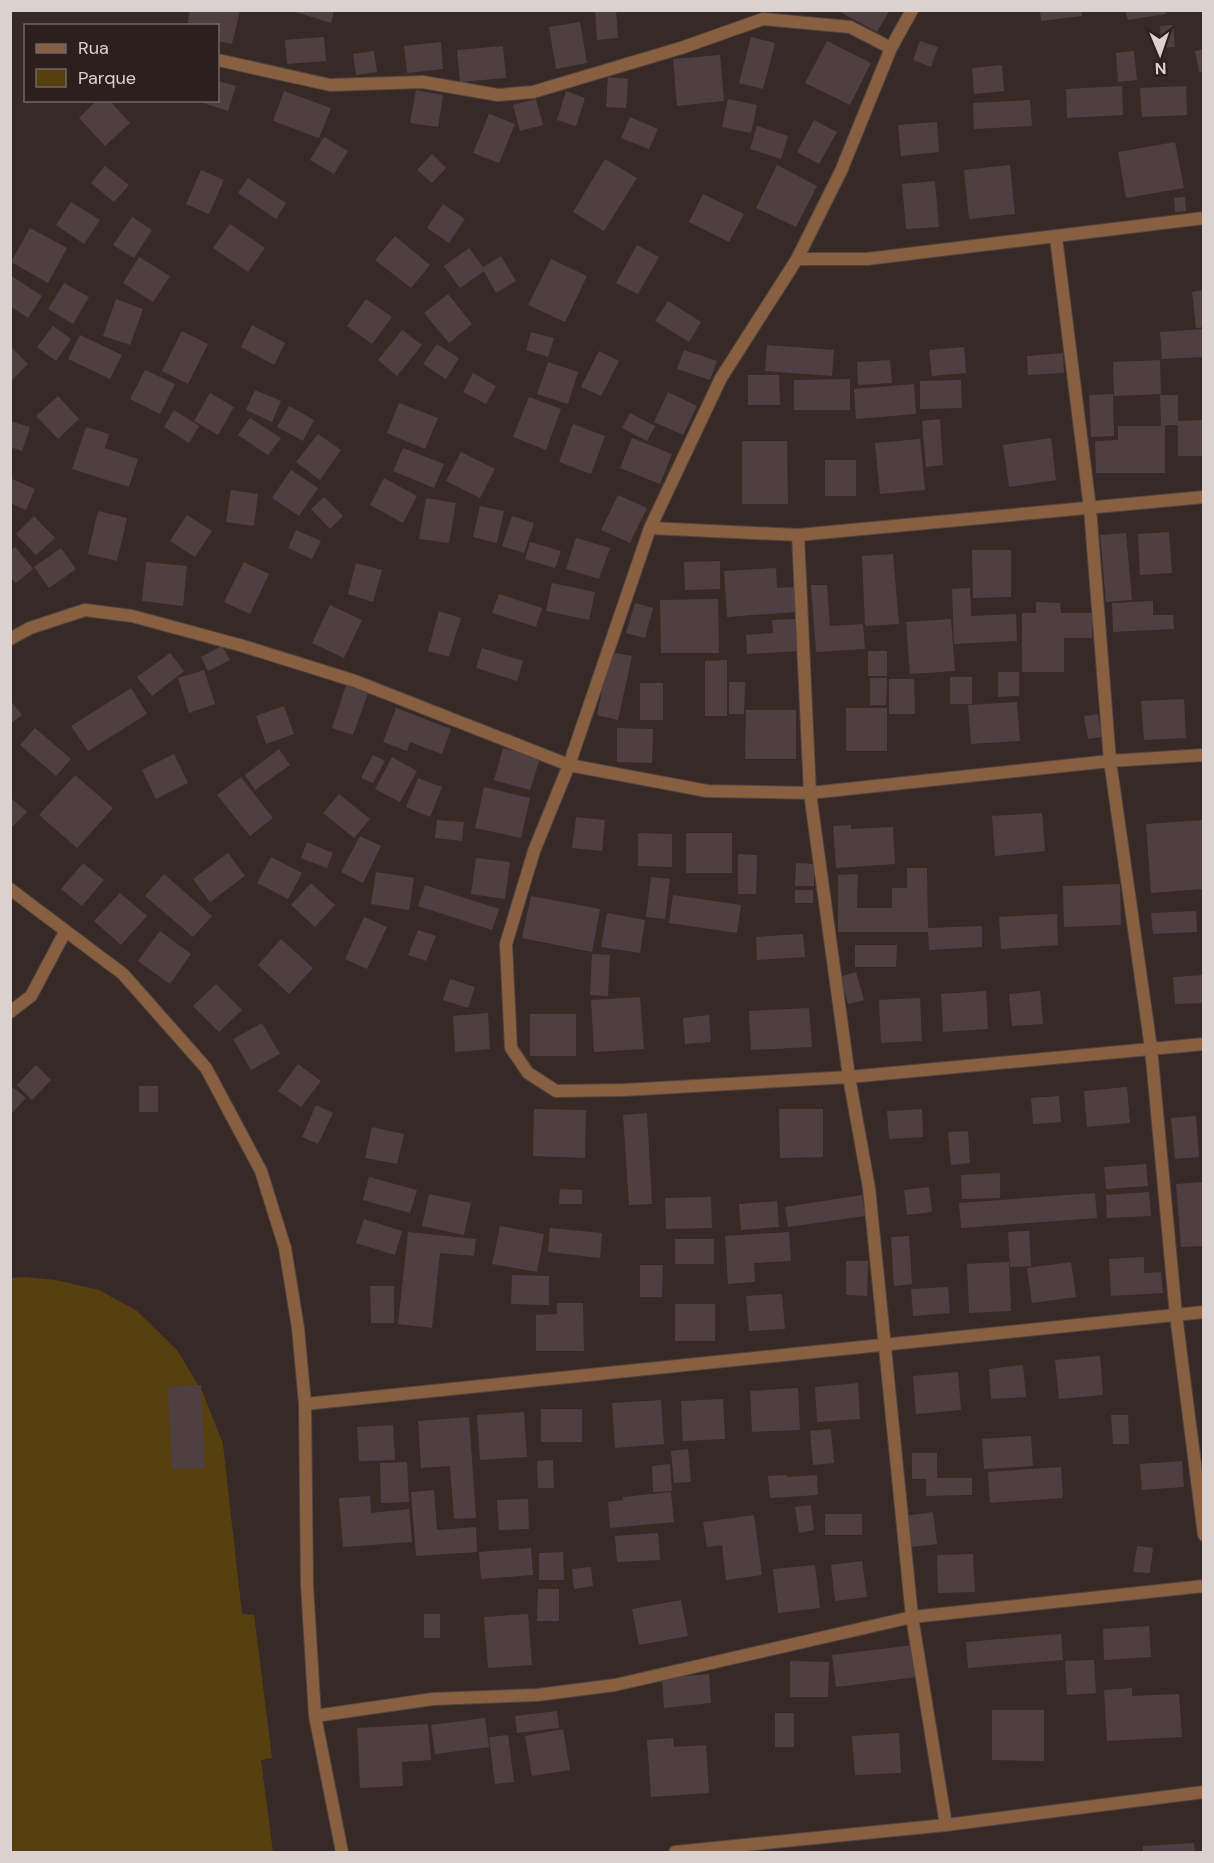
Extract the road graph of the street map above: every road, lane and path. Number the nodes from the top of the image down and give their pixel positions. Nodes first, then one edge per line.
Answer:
1 (912, 10) edge
2 (891, 48) junction
3 (219, 60) edge
4 (1203, 218) edge
5 (1056, 238) junction
6 (797, 259) junction
7 (1203, 497) edge
8 (1090, 508) junction
9 (650, 528) junction
10 (798, 535) junction
11 (10, 639) edge
12 (1203, 755) edge
13 (1110, 761) junction
14 (568, 765) junction
15 (810, 793) junction
16 (10, 889) edge
17 (65, 932) junction
18 (10, 1012) edge
19 (1203, 1044) edge
20 (1151, 1048) junction
21 (849, 1077) junction
22 (1203, 1312) edge
23 (1176, 1315) junction
24 (884, 1345) junction
25 (305, 1404) junction
26 (1203, 1535) edge
27 (1203, 1586) edge
28 (912, 1617) junction
29 (315, 1716) junction
30 (1203, 1792) edge
31 (945, 1825) junction
32 (342, 1852) edge
33 (675, 1852) edge

1 - 2 street
2 - 3 street
2 - 6 street
4 - 5 street
5 - 6 street
5 - 8 street
6 - 9 street
7 - 8 street
8 - 10 street
8 - 13 street
9 - 10 street
9 - 14 street
10 - 15 street
11 - 14 street
12 - 13 street
13 - 15 street
13 - 20 street
14 - 15 street
14 - 21 street
15 - 21 street
16 - 17 street
17 - 18 street
17 - 25 street
19 - 20 street
20 - 21 street
20 - 23 street
21 - 24 street
22 - 23 street
23 - 24 street
23 - 26 street
24 - 25 street
24 - 28 street
25 - 29 street
27 - 28 street
28 - 29 street
28 - 31 street
29 - 32 street
30 - 31 street
31 - 33 street

